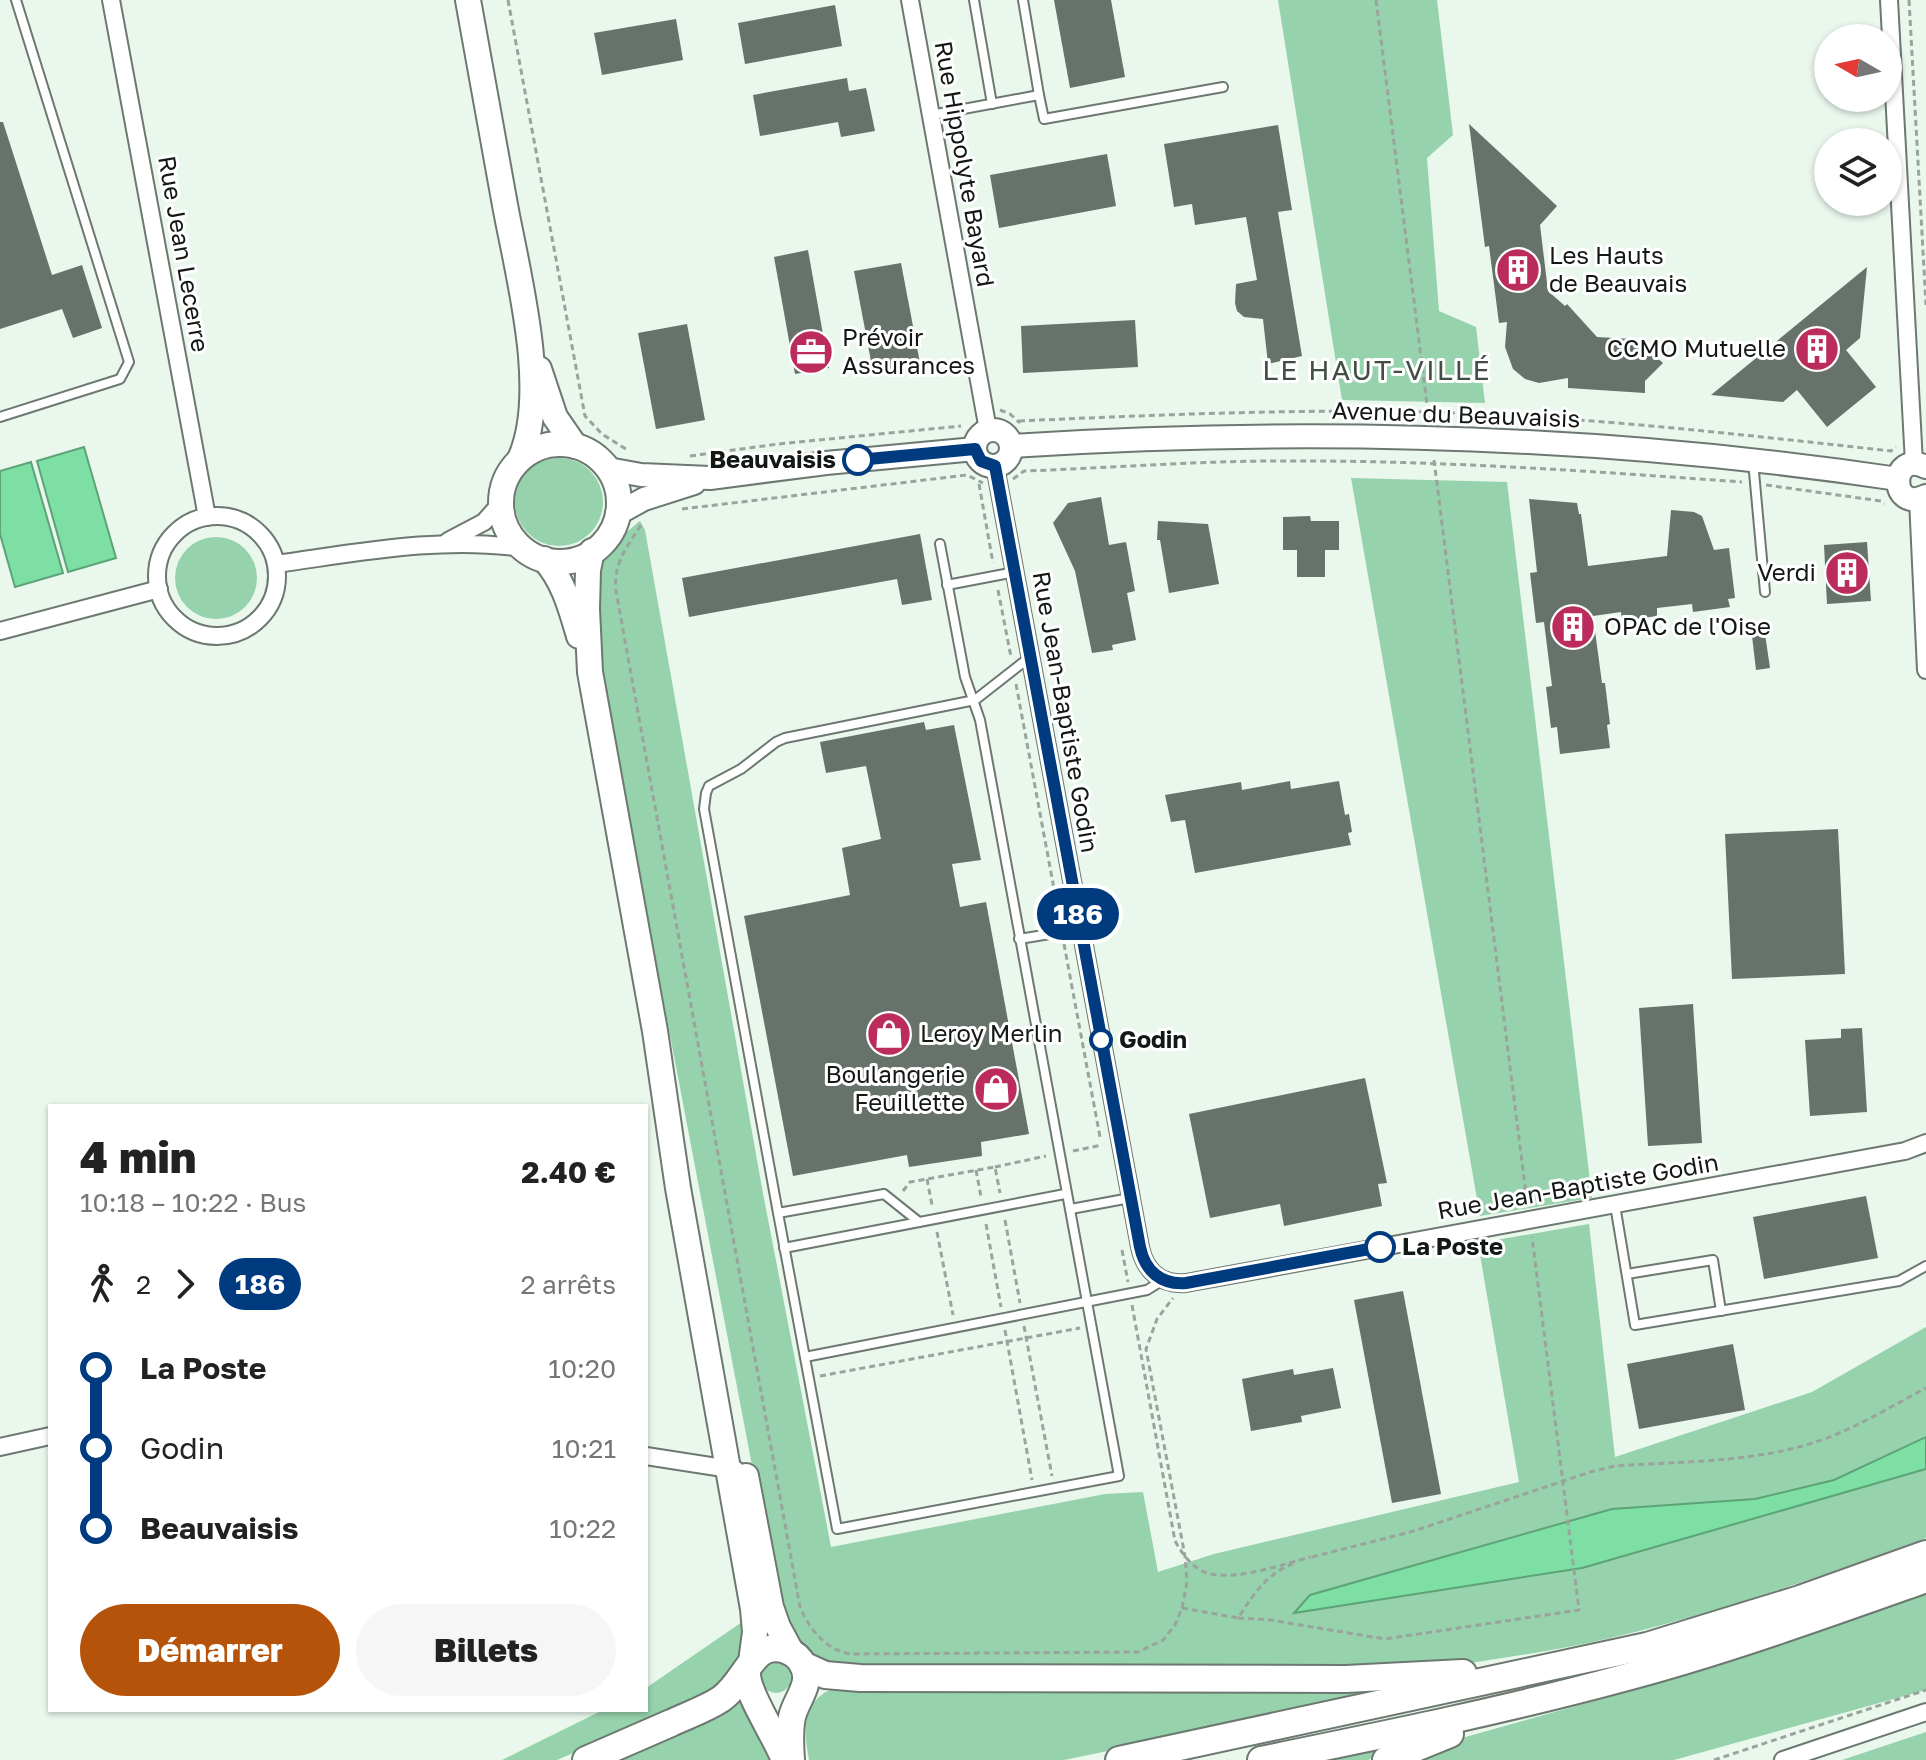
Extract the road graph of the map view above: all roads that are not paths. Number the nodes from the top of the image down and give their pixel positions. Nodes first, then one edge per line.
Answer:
1 (16, 0) edge
2 (111, 0) edge
3 (468, 0) edge
4 (910, 0) edge
5 (974, 0) edge
6 (1023, 0) edge
7 (1889, 0) edge
8 (1223, 87) dead end
9 (1039, 95) junction
10 (992, 104) junction
11 (931, 115) junction
12 (528, 333) junction
13 (0, 417) edge
14 (988, 430) junction
15 (575, 446) junction
16 (1011, 446) junction
17 (975, 449) junction
18 (520, 459) junction
19 (1752, 460) junction
20 (608, 469) junction
21 (1913, 470) edge
22 (997, 474) junction
23 (710, 478) junction
24 (501, 503) junction
25 (1921, 504) edge
26 (617, 514) junction
27 (207, 517) junction
28 (443, 544) junction
29 (940, 544) dead end
30 (522, 548) junction
31 (592, 551) junction
32 (544, 559) junction
33 (276, 564) junction
34 (1015, 572) junction
35 (947, 585) junction
36 (159, 589) junction
37 (1765, 592) dead end
38 (0, 631) edge
39 (1030, 657) junction
40 (1926, 670) edge
41 (590, 672) junction
42 (975, 700) junction
43 (1081, 929) junction
44 (1019, 939) junction
45 (1926, 1143) edge
46 (1065, 1194) junction
47 (1130, 1198) junction
48 (1615, 1205) junction
49 (1071, 1209) junction
50 (778, 1213) junction
51 (919, 1222) junction
52 (784, 1248) junction
53 (1926, 1266) edge
54 (1627, 1274) junction
55 (1163, 1280) junction
56 (1087, 1302) junction
57 (1721, 1311) junction
58 (805, 1357) junction
59 (48, 1436) edge
60 (0, 1447) edge
61 (648, 1456) edge
62 (737, 1470) junction
63 (1926, 1554) edge
64 (1926, 1579) edge
65 (798, 1659) junction
66 (1582, 1661) junction
67 (749, 1667) junction
68 (1600, 1684) junction
69 (755, 1700) junction
70 (797, 1700) junction
71 (1926, 1712) edge
72 (586, 1760) edge
73 (785, 1760) edge
74 (791, 1760) edge
75 (1119, 1760) edge
76 (1261, 1760) edge
77 (1386, 1760) edge
78 (1783, 1760) edge

1 - 13 lane
2 - 27 street, Rue Jean Lecerre
3 - 12 main road
4 - 11 street, Rue Hippolyte Bayard
5 - 10 lane
6 - 9 lane
7 - 21 street
8 - 9 lane
9 - 10 lane
10 - 11 lane
11 - 14 street, Rue Hippolyte Bayard
12 - 15 main road
12 - 18 main road
14 - 16 street
14 - 17 street
15 - 18 main road
15 - 20 main road
16 - 19 street, Avenue du Beauvaisis
16 - 22 street
17 - 22 street
17 - 23 street
18 - 24 main road
19 - 21 street, Avenue du Beauvaisis
19 - 37 lane
20 - 23 street
20 - 26 main road
21 - 25 street
22 - 34 street, Rue Jean-Baptiste Godin
23 - 26 street
24 - 28 street
24 - 30 main road
25 - 40 street
26 - 31 main road
27 - 33 street
27 - 36 street
28 - 30 street
28 - 33 street
29 - 35 lane
30 - 32 main road
31 - 32 main road
31 - 41 main road
32 - 41 main road
33 - 36 street
34 - 35 lane
34 - 39 street, Rue Jean-Baptiste Godin
35 - 42 lane
36 - 38 street
39 - 42 lane
39 - 43 street, Rue Jean-Baptiste Godin
41 - 62 main road
42 - 44 lane
42 - 50 lane
43 - 44 lane
43 - 47 street, Rue Jean-Baptiste Godin
44 - 46 lane
45 - 48 street, Rue Jean-Baptiste Godin
46 - 49 lane
46 - 51 lane
47 - 49 lane
47 - 55 street, Rue Jean-Baptiste Godin
48 - 54 lane
48 - 55 street, Rue Jean-Baptiste Godin
49 - 56 lane
50 - 51 lane
50 - 52 lane
51 - 52 lane
52 - 58 lane
53 - 57 lane
54 - 57 lane
54 - 57 lane
55 - 56 lane
56 - 58 lane
56 - 58 lane
59 - 60 street
61 - 62 street
62 - 65 main road
62 - 67 main road
63 - 66 main road
64 - 68 main road
65 - 66 main road
65 - 67 main road
65 - 70 main road
66 - 75 main road
67 - 69 main road
67 - 72 main road
68 - 76 main road
68 - 77 main road
69 - 70 main road
69 - 73 main road
70 - 74 main road
71 - 78 street

